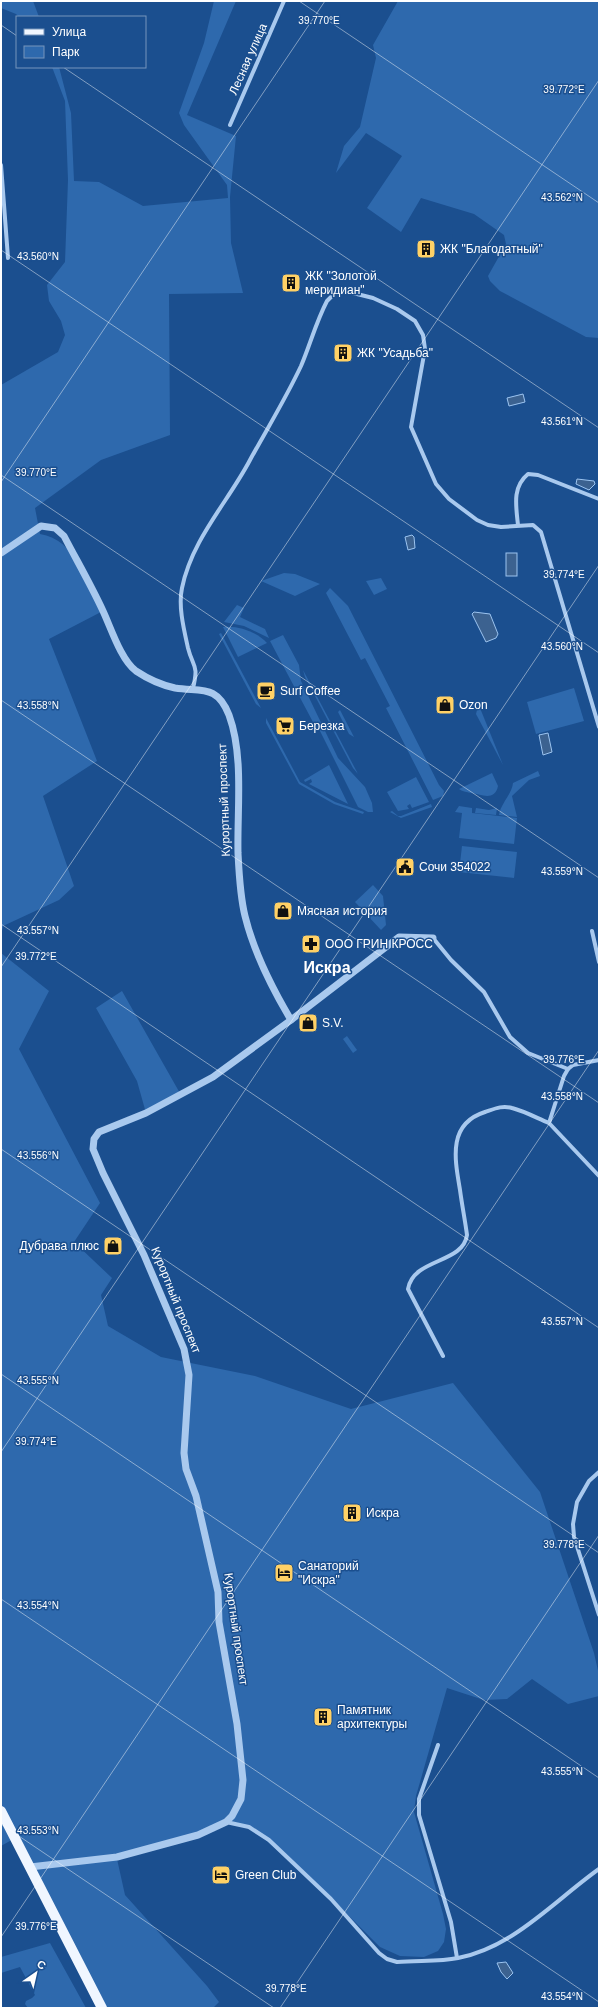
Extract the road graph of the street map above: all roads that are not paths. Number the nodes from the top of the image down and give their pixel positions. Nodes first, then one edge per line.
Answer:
1 (284, 1) edge
2 (230, 125) dead end
3 (1, 165) edge
4 (8, 258) dead end
5 (599, 499) edge
6 (518, 525) junction
7 (1, 553) edge
8 (193, 688) junction
9 (599, 727) edge
10 (592, 931) dead end
11 (432, 938) joint
12 (599, 962) edge
13 (291, 1020) junction
14 (599, 1060) edge
15 (568, 1069) junction
16 (549, 1123) junction
17 (599, 1176) edge
18 (443, 1356) dead end
19 (599, 1472) edge
20 (599, 1615) edge
21 (438, 1745) dead end
22 (1, 1811) edge
23 (226, 1822) junction
24 (30, 1867) junction
25 (599, 1869) edge
26 (457, 1958) junction
27 (102, 2008) edge

1 - 2 street, Лесная улица
3 - 4 street
5 - 6 street
6 - 8 street
6 - 9 street
7 - 8 street, Курортный проспект
8 - 13 street, Курортный проспект
10 - 12 street
11 - 13 street, Курортный проспект
11 - 15 street, Курортный проспект
13 - 23 street, Курортный проспект
14 - 15 street
15 - 16 street
16 - 17 street
16 - 18 street
19 - 20 street
21 - 26 street
22 - 24 main road
23 - 24 street, Курортный проспект
23 - 26 street
24 - 27 main road
25 - 26 street

